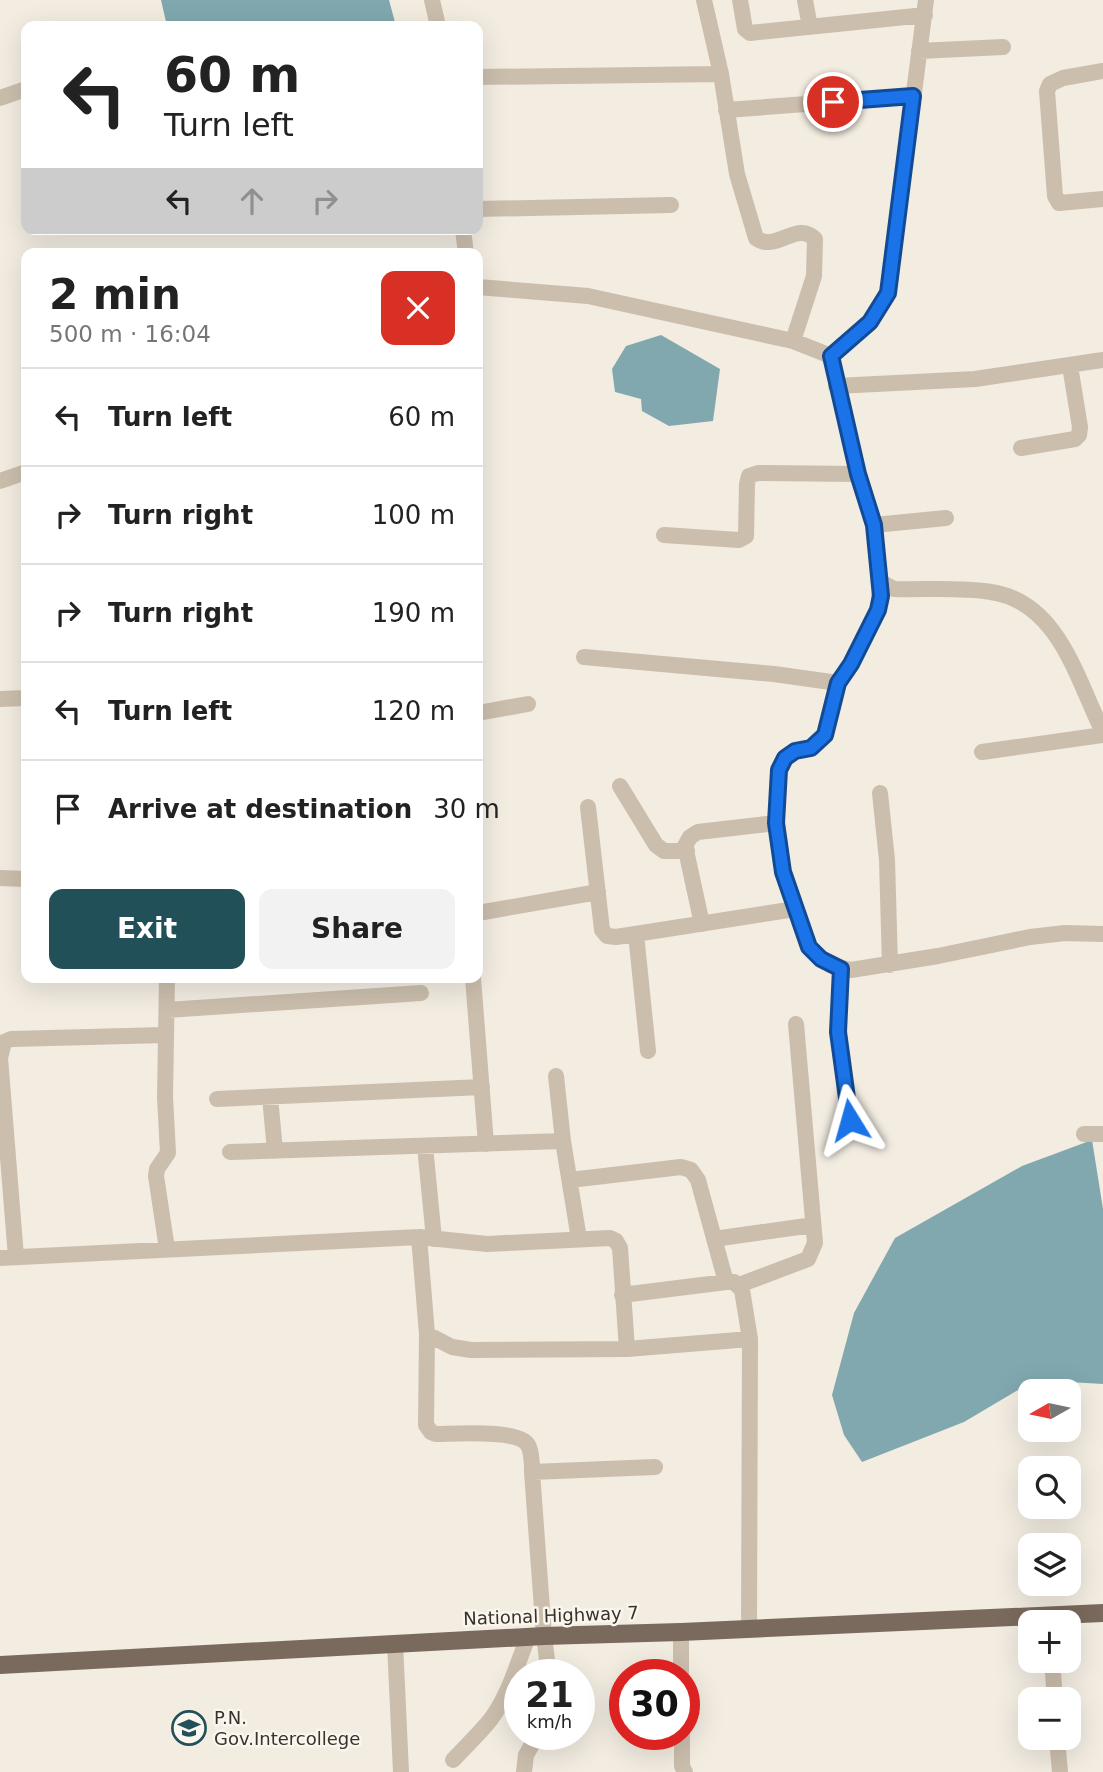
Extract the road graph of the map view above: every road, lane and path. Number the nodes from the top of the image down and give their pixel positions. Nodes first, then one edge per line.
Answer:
1 (432, 0) edge
2 (704, 0) edge
3 (740, 0) edge
4 (805, 0) edge
5 (926, 7) edge
6 (437, 21) edge
7 (810, 27) junction
8 (1003, 47) dead end
9 (919, 51) junction
10 (1103, 71) edge
11 (721, 74) junction
12 (483, 77) edge
13 (21, 91) edge
14 (913, 96) junction
15 (0, 98) edge
16 (726, 110) junction
17 (1103, 199) edge
18 (671, 205) dead end
19 (483, 209) edge
20 (483, 287) edge
21 (793, 341) junction
22 (831, 356) junction
23 (1103, 360) edge
24 (1070, 366) junction
25 (836, 386) junction
26 (1021, 448) dead end
27 (21, 474) edge
28 (858, 474) junction
29 (0, 481) edge
30 (946, 518) dead end
31 (874, 525) junction
32 (664, 535) dead end
33 (881, 582) junction
34 (584, 657) dead end
35 (838, 683) junction
36 (21, 698) edge
37 (0, 699) edge
38 (528, 704) dead end
39 (483, 712) edge
40 (1103, 734) edge
41 (982, 752) dead end
42 (620, 786) dead end
43 (880, 793) dead end
44 (588, 807) dead end
45 (776, 823) junction
46 (687, 851) junction
47 (0, 878) edge
48 (21, 879) edge
49 (598, 892) junction
50 (795, 909) junction
51 (483, 912) edge
52 (702, 924) junction
53 (636, 934) junction
54 (1103, 934) edge
55 (890, 965) junction
56 (841, 969) junction
57 (167, 983) edge
58 (472, 983) edge
59 (421, 993) dead end
60 (167, 1010) junction
61 (796, 1024) dead end
62 (166, 1035) junction
63 (648, 1051) dead end
64 (556, 1076) dead end
65 (482, 1087) junction
66 (270, 1097) junction
67 (217, 1100) dead end
68 (850, 1120) dead end
69 (1103, 1133) edge
70 (1084, 1134) dead end
71 (563, 1141) junction
72 (486, 1144) junction
73 (425, 1146) junction
74 (275, 1151) junction
75 (230, 1152) dead end
76 (570, 1180) junction
77 (813, 1225) junction
78 (426, 1238) junction
79 (579, 1239) junction
80 (714, 1239) junction
81 (167, 1249) junction
82 (8, 1258) edge
83 (732, 1283) junction
84 (622, 1295) junction
85 (427, 1334) junction
86 (750, 1339) junction
87 (627, 1349) junction
88 (654, 1467) dead end
89 (532, 1472) junction
90 (1103, 1613) edge
91 (1081, 1615) edge
92 (1018, 1620) edge
93 (749, 1629) junction
94 (681, 1632) junction
95 (536, 1636) junction
96 (395, 1643) junction
97 (544, 1659) edge
98 (681, 1659) edge
99 (0, 1665) edge
100 (529, 1750) edge
101 (682, 1750) edge
102 (1058, 1750) edge
103 (453, 1760) dead end
104 (401, 1772) edge
105 (524, 1772) edge
106 (685, 1772) edge
107 (1059, 1772) edge

1 - 6 street
2 - 11 street
3 - 7 street
4 - 7 street
5 - 7 street
5 - 9 street
8 - 9 street
9 - 14 street
10 - 17 street
11 - 12 street
11 - 16 street
13 - 15 street
14 - 16 street
14 - 22 street
16 - 21 street
18 - 19 street
20 - 21 street
21 - 22 street
22 - 25 street
23 - 24 street
24 - 25 street
24 - 26 street
25 - 28 street
27 - 29 street
28 - 31 street
28 - 32 street
30 - 31 street
31 - 33 street
33 - 35 street
33 - 40 street
34 - 35 street
35 - 45 street
36 - 37 street
38 - 39 street
40 - 41 street
42 - 46 street
43 - 55 street
44 - 49 street
45 - 46 street
45 - 50 street
46 - 52 street
47 - 48 street
49 - 51 street
49 - 53 street
50 - 52 street
50 - 56 street
52 - 53 street
53 - 63 street
54 - 55 street
55 - 56 street
56 - 68 street
57 - 60 street
58 - 65 street
59 - 60 street
60 - 62 street
61 - 77 street
62 - 81 street
62 - 82 street
64 - 71 street
65 - 66 street
65 - 72 street
66 - 67 street
66 - 74 street
69 - 70 street
71 - 72 street
71 - 76 street
72 - 73 street
73 - 74 street
73 - 78 street
74 - 75 street
76 - 79 street
76 - 80 street
77 - 80 street
77 - 83 street
78 - 79 street
78 - 81 street
78 - 85 street
79 - 84 street
80 - 83 street
81 - 82 street
83 - 84 street
83 - 86 street
84 - 87 street
85 - 87 street
85 - 89 street
86 - 87 street
86 - 93 street
88 - 89 street
89 - 95 street
90 - 91 main road, National Highway 7
92 - 93 main road, National Highway 7
93 - 94 main road, National Highway 7
94 - 95 main road, National Highway 7
94 - 98 street
95 - 96 main road, National Highway 7
95 - 97 street
95 - 103 street
96 - 99 main road, National Highway 7
96 - 104 street
100 - 105 street
101 - 106 street
102 - 107 street

